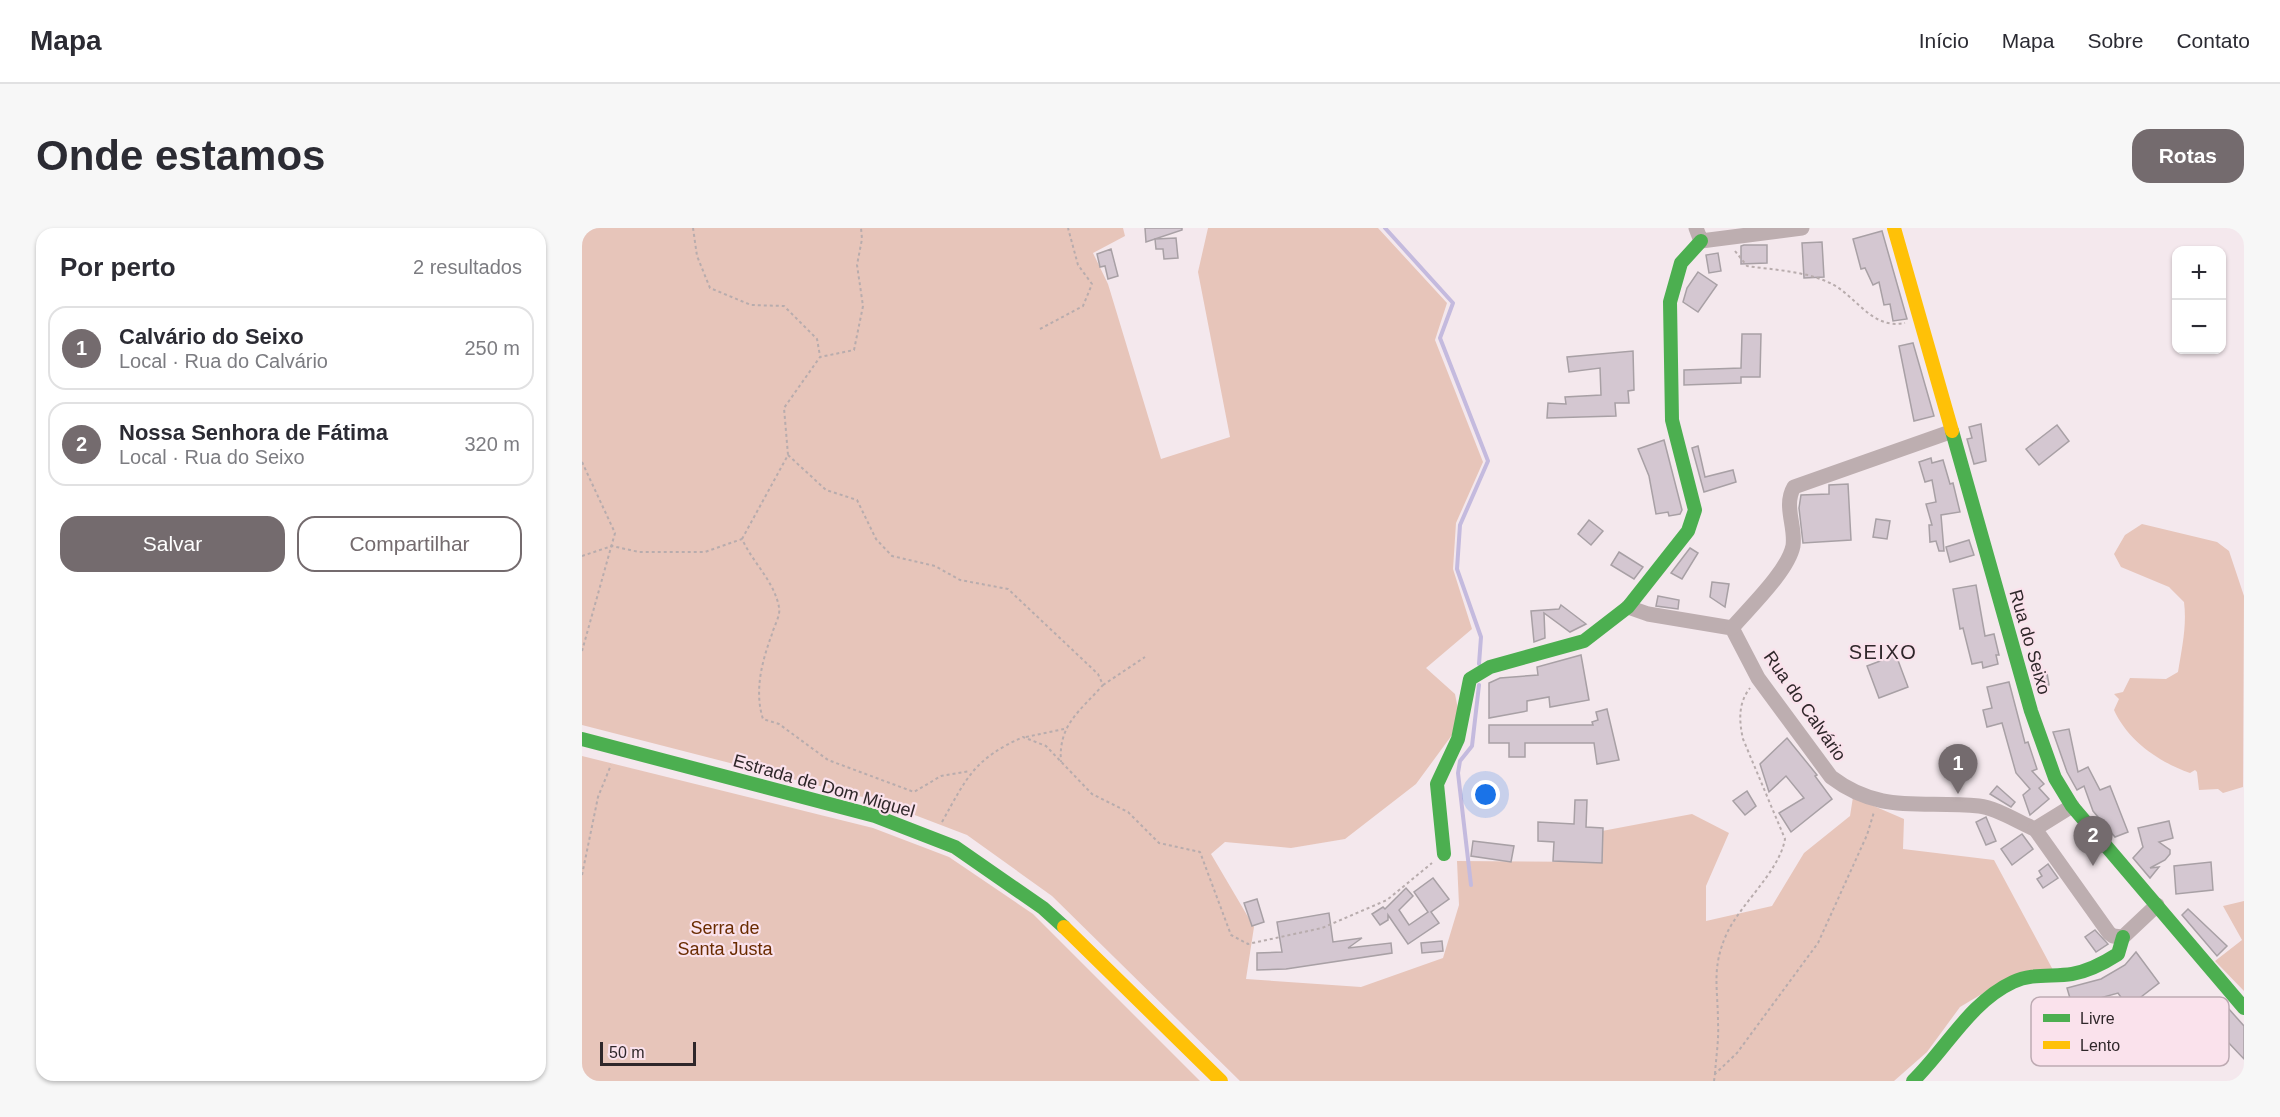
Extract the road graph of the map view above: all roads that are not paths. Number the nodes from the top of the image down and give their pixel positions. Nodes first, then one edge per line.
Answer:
1 (1802, 228) edge
2 (1894, 228) edge
3 (1699, 234) edge
4 (1950, 432) junction
5 (1629, 607) junction
6 (1732, 628) junction
7 (582, 739) edge
8 (2072, 806) junction
9 (2035, 829) junction
10 (1444, 854) road end
11 (2157, 905) junction
12 (2123, 937) junction
13 (2244, 1008) edge
14 (1221, 1081) edge
15 (1912, 1081) edge

1 - 3 street
2 - 4 street, Rua do Seixo
3 - 5 street
4 - 6 street
4 - 8 street, Rua do Seixo
5 - 6 street
5 - 10 street
6 - 9 street, Rua do Calvário
7 - 14 street, Estrada de Dom Miguel
8 - 9 street
8 - 11 street, Rua do Seixo
9 - 12 street
11 - 12 street
11 - 13 street, Rua do Seixo
12 - 15 street

